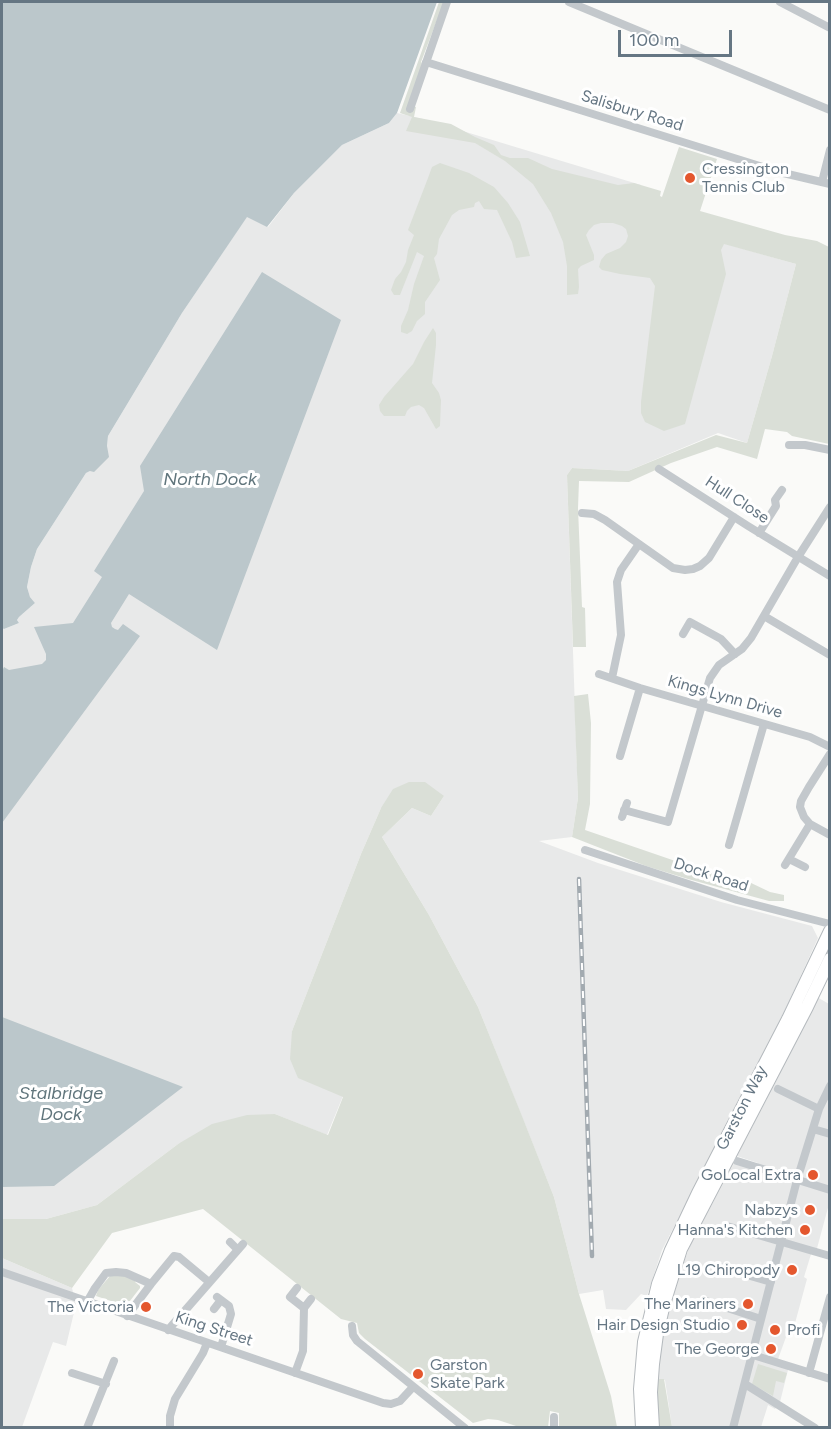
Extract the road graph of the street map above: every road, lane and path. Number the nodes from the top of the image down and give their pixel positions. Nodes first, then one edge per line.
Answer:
1 (447, 2) edge
2 (569, 2) edge
3 (780, 2) edge
4 (830, 28) edge
5 (426, 62) junction
6 (410, 109) dead end
7 (830, 110) edge
8 (830, 150) edge
9 (826, 183) edge
10 (789, 445) dead end
11 (830, 450) edge
12 (659, 469) dead end
13 (782, 490) dead end
14 (830, 507) edge
15 (582, 513) dead end
16 (735, 517) junction
17 (759, 533) junction
18 (639, 544) junction
19 (798, 557) junction
20 (830, 576) edge
21 (764, 616) junction
22 (683, 634) dead end
23 (735, 654) junction
24 (830, 655) edge
25 (600, 674) dead end
26 (612, 678) junction
27 (640, 688) junction
28 (701, 705) junction
29 (764, 724) junction
30 (830, 747) edge
31 (830, 754) edge
32 (620, 756) dead end
33 (624, 810) dead end
34 (810, 824) junction
35 (830, 835) edge
36 (729, 845) dead end
37 (585, 850) dead end
38 (805, 867) dead end
39 (830, 924) edge
40 (830, 931) edge
41 (830, 959) edge
42 (830, 1086) edge
43 (778, 1089) dead end
44 (819, 1109) junction
45 (813, 1130) junction
46 (830, 1134) edge
47 (737, 1161) dead end
48 (797, 1180) junction
49 (830, 1190) edge
50 (727, 1226) dead end
51 (230, 1242) dead end
52 (782, 1242) junction
53 (830, 1256) edge
54 (716, 1266) dead end
55 (2, 1272) edge
56 (209, 1282) junction
57 (771, 1282) junction
58 (151, 1284) junction
59 (297, 1288) dead end
60 (830, 1297) edge
61 (311, 1299) dead end
62 (706, 1300) dead end
63 (87, 1302) junction
64 (304, 1308) junction
65 (214, 1309) dead end
66 (127, 1316) junction
67 (761, 1319) junction
68 (352, 1326) dead end
69 (168, 1330) junction
70 (207, 1343) junction
71 (221, 1347) junction
72 (753, 1355) junction
73 (114, 1361) dead end
74 (72, 1373) dead end
75 (295, 1373) junction
76 (809, 1373) junction
77 (830, 1379) edge
78 (106, 1384) junction
79 (745, 1384) junction
80 (413, 1387) junction
81 (554, 1417) dead end
82 (87, 1428) edge
83 (170, 1428) edge
84 (465, 1428) edge
85 (554, 1428) edge
86 (642, 1428) edge
87 (653, 1428) edge
88 (733, 1428) edge
89 (815, 1428) edge

1 - 5 street
2 - 7 street
3 - 4 street
5 - 6 street
5 - 9 street, Salisbury Road
8 - 9 street
10 - 11 street
12 - 16 street, Hull Close
13 - 17 street
14 - 19 street
15 - 18 street
16 - 17 street, Hull Close
16 - 18 street
17 - 19 street, Hull Close
18 - 26 street
19 - 20 street, Hull Close
19 - 21 street
21 - 23 street
21 - 24 street
22 - 23 street
23 - 28 street
25 - 26 street, Kings Lynn Drive
26 - 27 street, Kings Lynn Drive
27 - 28 street, Kings Lynn Drive
27 - 32 street
28 - 29 street, Kings Lynn Drive
28 - 33 street
29 - 30 street, Kings Lynn Drive
29 - 36 street
31 - 34 street
34 - 35 street
34 - 38 street
37 - 39 street, Dock Road
40 - 86 highway, Garston Way
41 - 87 highway, Garston Way
42 - 44 street
43 - 44 street
44 - 45 street
45 - 46 street
45 - 48 street
47 - 48 street
48 - 49 street
48 - 52 street
50 - 52 street
51 - 56 street
52 - 53 street
52 - 57 street
54 - 57 street
55 - 63 street, King Street
56 - 58 street
56 - 69 street
57 - 67 street
58 - 63 street
58 - 66 street
59 - 64 street
60 - 76 street
61 - 64 street
62 - 67 street
63 - 66 street, King Street
64 - 75 street
65 - 71 street
66 - 69 street, King Street
67 - 72 street
68 - 80 street
69 - 70 street, King Street
70 - 71 street, King Street
70 - 83 street
71 - 75 street, King Street
72 - 76 street
72 - 79 street
73 - 78 street
74 - 78 street
75 - 80 street, King Street
76 - 77 street
78 - 82 street
79 - 88 street
79 - 89 street
80 - 84 street
81 - 85 street

